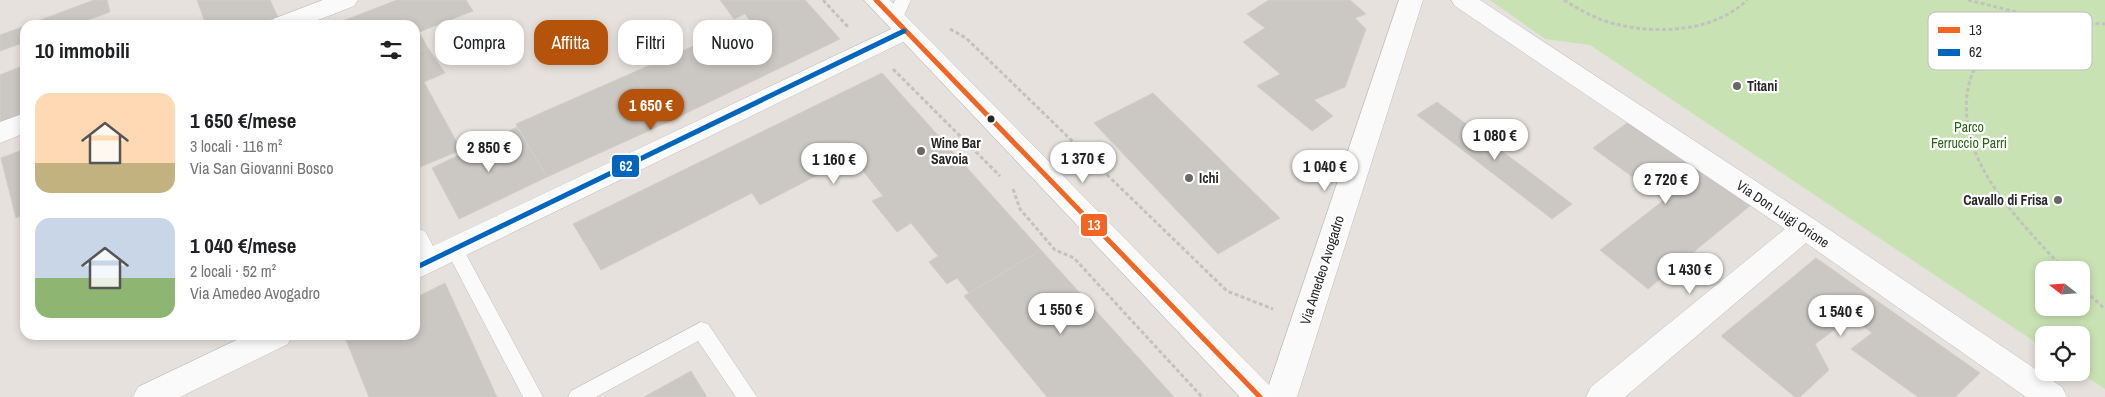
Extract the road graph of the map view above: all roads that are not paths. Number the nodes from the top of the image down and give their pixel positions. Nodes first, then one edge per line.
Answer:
1 (346, 0) edge
2 (876, 0) edge
3 (1410, 0) edge
4 (1462, 0) edge
5 (313, 13) edge
6 (901, 17) edge
7 (295, 20) edge
8 (20, 125) edge
9 (0, 133) edge
10 (1805, 228) junction
11 (454, 250) junction
12 (420, 257) edge
13 (267, 340) edge
14 (149, 397) edge
15 (533, 397) edge
16 (578, 397) edge
17 (747, 397) edge
18 (1260, 397) edge
19 (1281, 397) edge
20 (1602, 397) edge
21 (2052, 397) edge

1 - 5 street
2 - 6 street
3 - 19 street, Via Amedeo Avogadro
4 - 10 street, Via Don Luigi Orione
5 - 7 street
6 - 11 street
6 - 18 street
8 - 9 street
10 - 20 street
10 - 21 street, Via Don Luigi Orione
11 - 12 street
11 - 15 lane
13 - 14 street
16 - 17 lane

